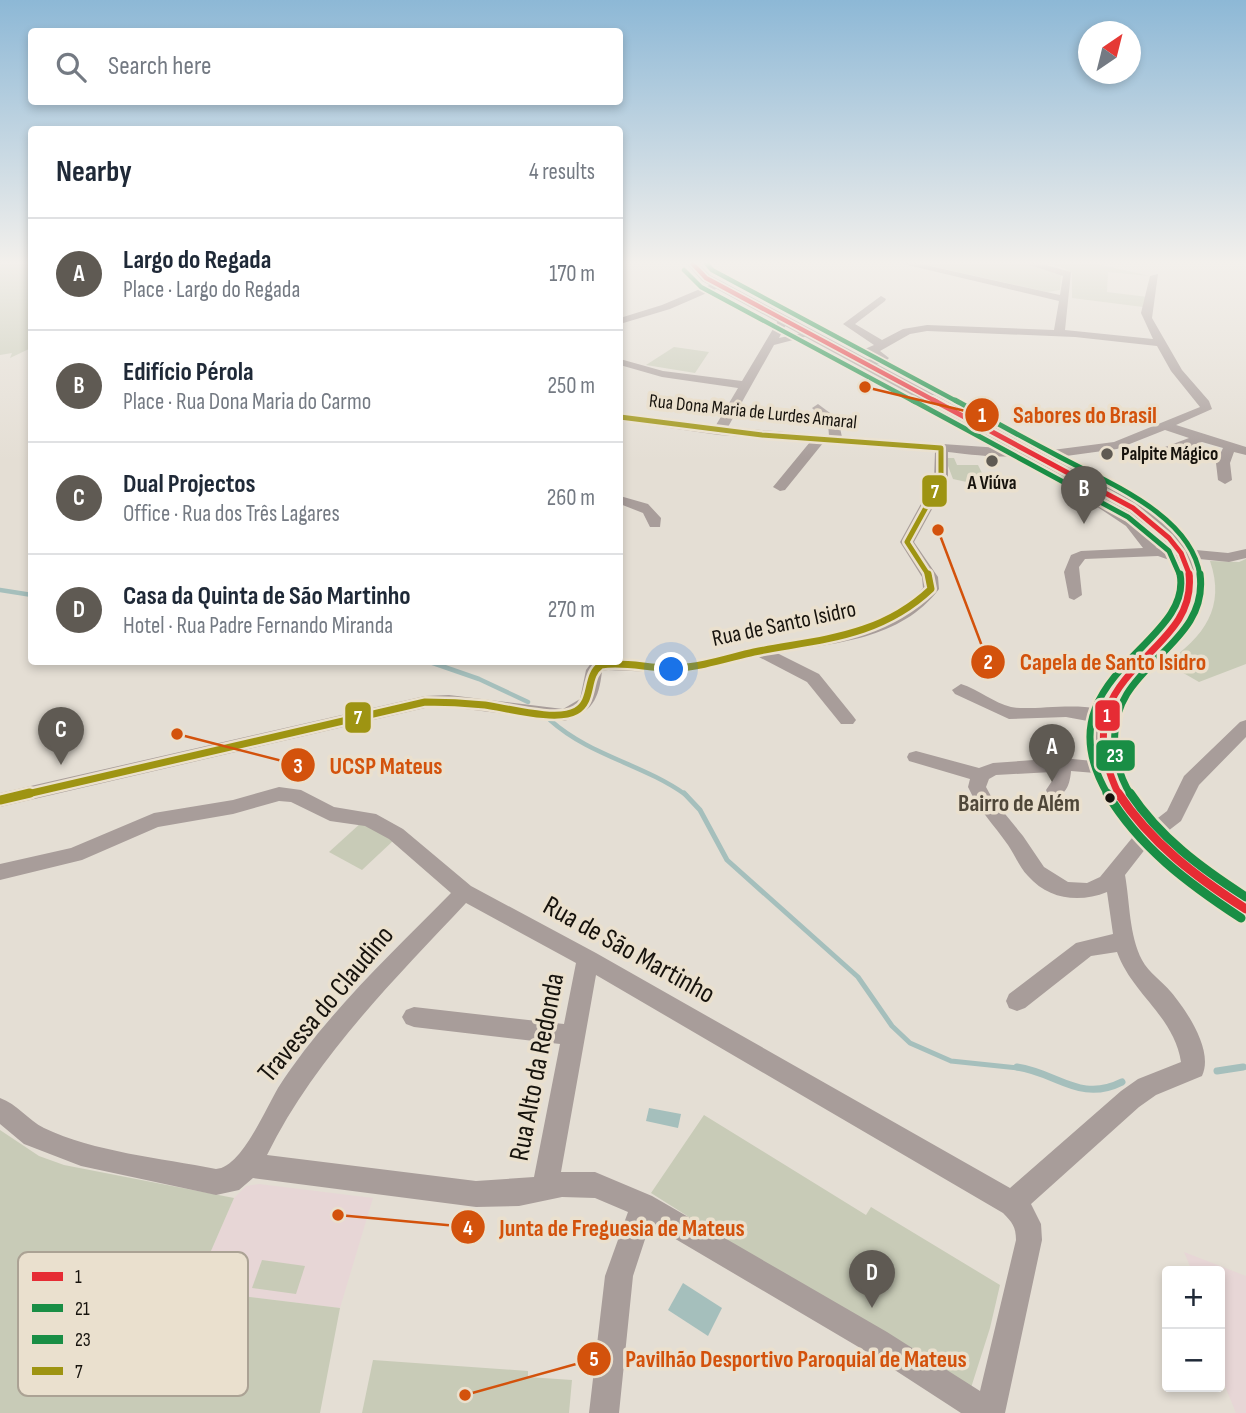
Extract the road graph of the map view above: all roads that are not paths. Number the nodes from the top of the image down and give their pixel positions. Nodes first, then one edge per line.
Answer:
1 (778, 329) edge
2 (802, 329) edge
3 (856, 329) edge
4 (938, 329) edge
5 (966, 329) edge
6 (1060, 329) edge
7 (1155, 329) edge
8 (1059, 333) junction
9 (811, 334) junction
10 (905, 338) junction
11 (770, 343) junction
12 (1163, 343) junction
13 (883, 346) junction
14 (866, 359) junction
15 (623, 363) edge
16 (745, 386) junction
17 (818, 408) dead end
18 (623, 417) edge
19 (1165, 426) junction
20 (719, 431) junction
21 (1202, 437) junction
22 (819, 440) junction
23 (836, 441) junction
24 (1230, 446) junction
25 (941, 448) junction
26 (1246, 451) edge
27 (1032, 453) junction
28 (1154, 456) dead end
29 (1225, 480) dead end
30 (780, 487) dead end
31 (1100, 489) junction
32 (623, 501) edge
33 (655, 524) dead end
34 (1156, 552) junction
35 (1183, 553) junction
36 (1246, 553) edge
37 (1074, 595) dead end
38 (760, 651) junction
39 (961, 690) dead end
40 (1104, 718) junction
41 (847, 719) dead end
42 (1246, 726) edge
43 (916, 758) dead end
44 (1062, 764) junction
45 (1107, 768) junction
46 (981, 775) junction
47 (1055, 790) dead end
48 (0, 800) edge
49 (1148, 835) junction
50 (0, 872) edge
51 (1115, 876) junction
52 (464, 892) junction
53 (1246, 909) edge
54 (1126, 942) junction
55 (588, 959) junction
56 (1017, 1001) dead end
57 (414, 1017) dead end
58 (572, 1035) junction
59 (0, 1109) edge
60 (249, 1166) junction
61 (545, 1187) junction
62 (1012, 1204) junction
63 (643, 1205) junction
64 (604, 1413) edge
65 (989, 1413) edge

1 - 11 street
2 - 9 main road
3 - 13 street
4 - 10 street
5 - 8 street
6 - 8 street
7 - 12 street
8 - 12 street
9 - 11 street
9 - 14 main road
10 - 13 street
10 - 14 street
11 - 16 street
12 - 19 street, Rua Dona Maria de Lurdes Amaral
13 - 14 street
14 - 27 main road
15 - 16 street
16 - 20 street
17 - 23 street
18 - 20 street, Rua Dona Maria de Lurdes Amaral
19 - 21 street
19 - 27 street, Rua Dona Maria de Lurdes Amaral
20 - 22 street, Rua Dona Maria de Lurdes Amaral
21 - 24 street
21 - 28 street
22 - 23 street, Rua Dona Maria de Lurdes Amaral
22 - 30 street
23 - 25 street, Rua Dona Maria de Lurdes Amaral
24 - 26 street
24 - 29 street
25 - 27 street, Rua Dona Maria de Lurdes Amaral
25 - 38 street, Rua de Santo Isidro
27 - 31 main road
31 - 34 street
31 - 35 main road
32 - 33 street
34 - 35 street
34 - 35 street
34 - 37 street
35 - 36 street
35 - 40 main road
38 - 41 street
38 - 48 street, Rua de Santo Isidro
39 - 40 street
40 - 45 main road
42 - 49 street
43 - 46 street
44 - 45 street
44 - 46 street
44 - 47 street
45 - 49 main road
46 - 51 street
49 - 51 street
49 - 53 main road
50 - 52 street, Rua de São Martinho
51 - 54 street
52 - 55 street, Rua de São Martinho
52 - 60 street, Travessa do Claudino
54 - 56 street
54 - 62 street
55 - 58 street, Rua Alto da Redonda
55 - 62 street, Rua de São Martinho
57 - 58 street
58 - 61 street, Rua Alto da Redonda
59 - 60 street
60 - 61 street
61 - 63 street
62 - 65 street, Rua de São Martinho
63 - 64 street
63 - 65 street

